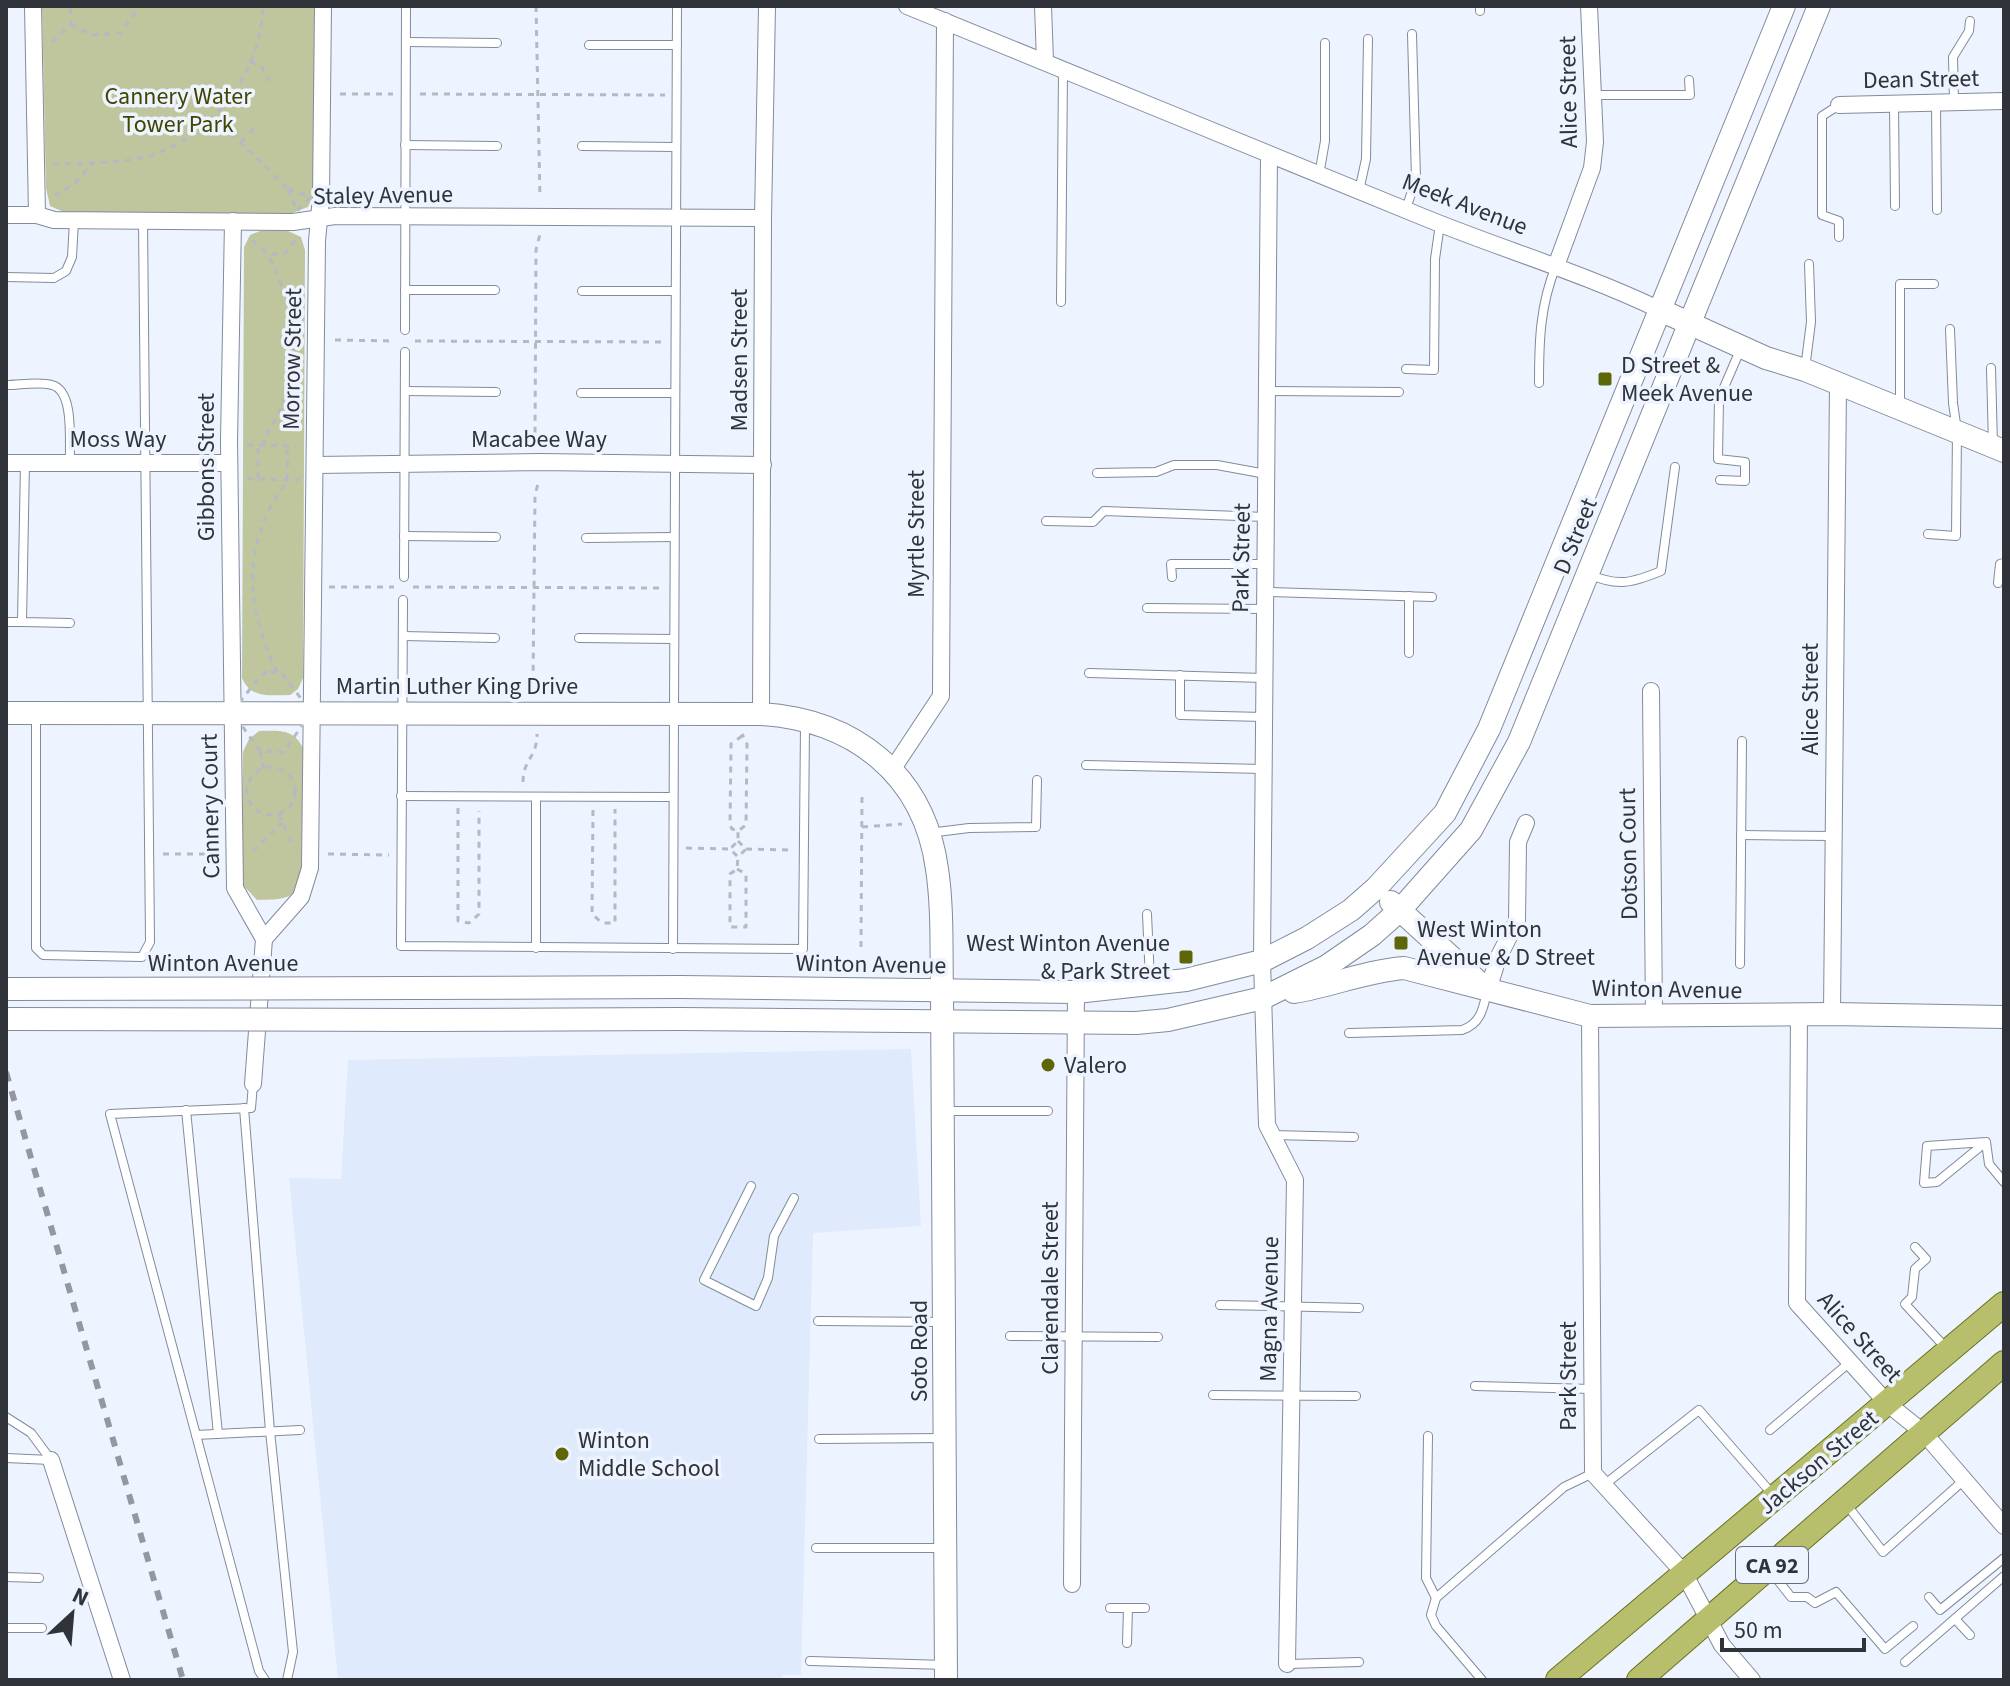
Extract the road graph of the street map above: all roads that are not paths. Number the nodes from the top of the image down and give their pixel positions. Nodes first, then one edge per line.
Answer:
1 (33, 6) edge
2 (323, 6) edge
3 (406, 6) edge
4 (677, 6) edge
5 (767, 6) edge
6 (907, 6) edge
7 (1043, 6) edge
8 (1589, 6) edge
9 (1784, 6) edge
10 (1819, 6) edge
11 (945, 21) junction
12 (1970, 21) dead end
13 (1412, 34) dead end
14 (1368, 39) dead end
15 (406, 42) junction
16 (497, 43) dead end
17 (1325, 43) dead end
18 (589, 45) dead end
19 (677, 45) junction
20 (1045, 61) junction
21 (1063, 69) junction
22 (1689, 80) dead end
23 (1593, 95) junction
24 (2004, 101) edge
25 (1945, 102) junction
26 (1894, 103) junction
27 (1839, 105) joint
28 (405, 145) junction
29 (497, 146) dead end
30 (582, 146) dead end
31 (676, 147) junction
32 (1269, 155) junction
33 (1319, 175) junction
34 (1359, 191) junction
35 (1895, 206) dead end
36 (1406, 210) junction
37 (1937, 210) dead end
38 (6, 215) edge
39 (37, 215) junction
40 (404, 216) junction
41 (318, 218) junction
42 (676, 218) junction
43 (763, 218) junction
44 (74, 221) junction
45 (143, 221) junction
46 (233, 221) junction
47 (1440, 224) junction
48 (1839, 237) dead end
49 (1809, 264) dead end
50 (1556, 266) junction
51 (6, 277) edge
52 (1934, 284) dead end
53 (405, 290) junction
54 (495, 290) dead end
55 (582, 291) dead end
56 (675, 291) junction
57 (1061, 302) dead end
58 (1660, 310) junction
59 (1690, 325) junction
60 (1950, 329) dead end
61 (405, 330) dead end
62 (1741, 347) junction
63 (405, 352) dead end
64 (1991, 368) dead end
65 (1406, 369) dead end
66 (1805, 370) junction
67 (1539, 383) dead end
68 (1838, 384) junction
69 (6, 385) edge
70 (405, 391) junction
71 (1267, 391) junction
72 (496, 392) dead end
73 (1399, 392) dead end
74 (581, 393) dead end
75 (675, 393) junction
76 (1900, 408) junction
77 (1957, 431) junction
78 (1999, 448) edge
79 (6, 463) edge
80 (25, 463) junction
81 (70, 463) junction
82 (144, 463) junction
83 (404, 464) junction
84 (675, 464) junction
85 (763, 465) junction
86 (1675, 467) dead end
87 (229, 471) junction
88 (315, 472) junction
89 (1097, 473) dead end
90 (1266, 474) junction
91 (1720, 480) dead end
92 (1266, 517) junction
93 (1046, 521) dead end
94 (1928, 534) dead end
95 (404, 536) junction
96 (496, 537) dead end
97 (674, 537) junction
98 (586, 538) dead end
99 (2004, 563) edge
100 (1265, 564) junction
101 (1588, 574) junction
102 (404, 577) dead end
103 (1172, 577) dead end
104 (1998, 583) dead end
105 (1409, 596) junction
106 (1432, 597) dead end
107 (403, 600) dead end
108 (1265, 601) junction
109 (1147, 608) dead end
110 (6, 622) edge
111 (22, 622) junction
112 (70, 623) dead end
113 (403, 636) junction
114 (495, 638) dead end
115 (579, 638) dead end
116 (673, 639) junction
117 (1409, 653) dead end
118 (1089, 673) dead end
119 (1180, 675) junction
120 (1264, 678) junction
121 (1651, 691) dead end
122 (146, 712) junction
123 (232, 712) junction
124 (311, 712) junction
125 (402, 712) junction
126 (6, 713) edge
127 (36, 713) junction
128 (672, 713) junction
129 (761, 714) junction
130 (1264, 717) junction
131 (805, 719) junction
132 (1742, 741) dead end
133 (1086, 765) dead end
134 (1263, 769) junction
135 (892, 770) junction
136 (1037, 780) dead end
137 (401, 796) junction
138 (536, 797) junction
139 (672, 797) junction
140 (1526, 823) dead end
141 (926, 828) junction
142 (1741, 835) junction
143 (1833, 836) junction
144 (1376, 888) junction
145 (1400, 910) junction
146 (1147, 914) dead end
147 (264, 939) junction
148 (536, 948) junction
149 (673, 949) junction
150 (1262, 961) junction
151 (1740, 964) dead end
152 (1150, 986) junction
153 (6, 989) edge
154 (1488, 990) junction
155 (942, 992) junction
156 (1076, 992) junction
157 (1268, 996) junction
158 (1832, 1014) junction
159 (1799, 1015) junction
160 (1590, 1016) junction
161 (1654, 1017) junction
162 (2004, 1017) edge
163 (6, 1019) edge
164 (941, 1022) junction
165 (1076, 1024) junction
166 (1349, 1033) dead end
167 (253, 1084) joint
168 (244, 1108) junction
169 (186, 1110) junction
170 (942, 1111) junction
171 (1048, 1111) dead end
172 (1272, 1135) junction
173 (1354, 1137) dead end
174 (1986, 1142) junction
175 (2004, 1182) edge
176 (751, 1186) dead end
177 (794, 1198) dead end
178 (1915, 1247) dead end
179 (2004, 1304) edge
180 (1220, 1305) dead end
181 (1292, 1307) junction
182 (1359, 1308) dead end
183 (818, 1321) dead end
184 (944, 1322) junction
185 (1010, 1336) dead end
186 (1074, 1336) junction
187 (1158, 1337) dead end
188 (1949, 1351) junction
189 (1850, 1362) junction
190 (2004, 1363) edge
191 (1475, 1386) dead end
192 (1592, 1389) junction
193 (1213, 1395) dead end
194 (1291, 1396) junction
195 (1356, 1396) dead end
196 (1888, 1404) junction
197 (6, 1417) edge
198 (300, 1430) dead end
199 (1770, 1430) dead end
200 (270, 1431) junction
201 (1924, 1433) junction
202 (218, 1434) junction
203 (196, 1435) junction
204 (1428, 1436) dead end
205 (945, 1438) junction
206 (819, 1439) dead end
207 (6, 1458) edge
208 (51, 1460) junction
209 (1598, 1479) junction
210 (1964, 1480) junction
211 (1775, 1498) junction
212 (1844, 1502) junction
213 (2004, 1526) edge
214 (816, 1548) dead end
215 (946, 1548) junction
216 (2004, 1558) edge
217 (1768, 1569) junction
218 (1684, 1573) junction
219 (2004, 1576) edge
220 (6, 1577) edge
221 (39, 1578) dead end
222 (1072, 1584) dead end
223 (1929, 1597) dead end
224 (1436, 1598) junction
225 (1110, 1608) dead end
226 (1128, 1608) junction
227 (1145, 1608) dead end
228 (1710, 1619) junction
229 (1955, 1619) junction
230 (1913, 1626) dead end
231 (6, 1628) edge
232 (42, 1628) dead end
233 (1970, 1635) dead end
234 (1127, 1643) dead end
235 (810, 1661) dead end
236 (1359, 1662) dead end
237 (1905, 1662) dead end
238 (1287, 1664) joint
239 (946, 1672) edge
240 (122, 1680) edge
241 (265, 1680) edge
242 (287, 1680) edge
243 (1482, 1680) edge
244 (1558, 1680) edge
245 (1639, 1680) edge
246 (1752, 1680) edge

1 - 39 street
2 - 41 street, Morrow Street
3 - 15 lane
4 - 19 lane
5 - 43 street, Madsen Street
6 - 11 street, Meek Avenue
7 - 20 street
8 - 23 street, Alice Street
9 - 58 main road, D Street
10 - 59 main road, D Street
11 - 20 street, Meek Avenue
11 - 135 street, Myrtle Street
12 - 25 lane
13 - 36 lane
14 - 34 lane
15 - 16 lane
15 - 28 lane
17 - 33 lane
18 - 19 lane
19 - 31 lane
20 - 21 street, Meek Avenue
21 - 32 street, Meek Avenue
21 - 57 lane
22 - 23 lane
23 - 50 street, Alice Street
24 - 25 street, Dean Street
25 - 26 street, Dean Street
25 - 37 lane
26 - 27 street, Dean Street
26 - 35 lane
27 - 48 lane
28 - 29 lane
28 - 40 lane
30 - 31 lane
31 - 42 lane
32 - 33 street, Meek Avenue
32 - 71 street, Park Street
33 - 34 street, Meek Avenue
34 - 36 street, Meek Avenue
36 - 47 street, Meek Avenue
38 - 39 street, Staley Avenue
39 - 44 street, Staley Avenue
40 - 41 street, Staley Avenue
40 - 42 street, Staley Avenue
40 - 53 lane
41 - 46 street, Staley Avenue
41 - 88 street, Morrow Street
42 - 43 street, Staley Avenue
42 - 56 lane
43 - 85 street, Madsen Street
44 - 45 street, Staley Avenue
44 - 51 lane
45 - 46 street, Staley Avenue
45 - 82 lane
46 - 87 street, Gibbons Street
47 - 50 street, Meek Avenue
47 - 65 lane
49 - 66 lane
50 - 58 street, Meek Avenue
50 - 67 lane
52 - 76 lane
53 - 54 lane
53 - 61 lane
55 - 56 lane
56 - 75 lane
58 - 59 main road, Meek Avenue
58 - 144 main road, D Street
59 - 62 main road, Meek Avenue
59 - 101 main road, D Street
60 - 77 lane
62 - 66 main road, Meek Avenue
62 - 91 lane
63 - 70 lane
64 - 78 lane
66 - 68 main road, Meek Avenue
68 - 76 main road, Meek Avenue
68 - 143 street, Alice Street
69 - 81 lane
70 - 72 lane
70 - 83 lane
71 - 73 lane
71 - 90 street, Park Street
74 - 75 lane
75 - 84 lane
76 - 77 main road, Meek Avenue
77 - 78 main road, Meek Avenue
77 - 94 lane
79 - 80 street, Moss Way
80 - 81 street, Moss Way
80 - 111 lane
81 - 82 street, Moss Way
82 - 87 street, Moss Way
82 - 122 lane
83 - 84 street, Macabee Way
83 - 88 street, Macabee Way
83 - 95 lane
84 - 85 street, Macabee Way
84 - 97 lane
85 - 129 street, Madsen Street
86 - 101 lane
87 - 123 street, Gibbons Street
88 - 124 street, Morrow Street
89 - 90 lane
90 - 92 street, Park Street
92 - 93 lane
92 - 100 street, Park Street
95 - 96 lane
95 - 102 lane
97 - 98 lane
97 - 116 lane
99 - 104 lane
100 - 103 lane
100 - 108 street, Park Street
101 - 145 main road, D Street
105 - 106 lane
105 - 108 lane
105 - 117 lane
107 - 113 lane
108 - 109 lane
108 - 120 street, Park Street
110 - 111 lane
111 - 112 lane
113 - 114 lane
113 - 125 lane
115 - 116 lane
116 - 128 lane
118 - 119 lane
119 - 120 lane
119 - 130 lane
120 - 130 street, Park Street
121 - 161 street, Dotson Court
122 - 123 main road, Martin Luther King Drive
122 - 127 main road, Martin Luther King Drive
122 - 127 lane
123 - 124 main road, Martin Luther King Drive
123 - 147 street, Cannery Court
124 - 125 main road, Martin Luther King Drive
124 - 147 street
125 - 128 main road, Martin Luther King Drive
125 - 137 lane
126 - 127 main road, Martin Luther King Drive
128 - 129 main road, Martin Luther King Drive
128 - 139 lane
129 - 131 main road, Martin Luther King Drive
130 - 134 street, Park Street
131 - 135 main road, Martin Luther King Drive
131 - 149 lane
132 - 142 lane
133 - 134 lane
134 - 150 street, Park Street
135 - 141 main road
136 - 141 lane
137 - 138 lane
137 - 148 lane
138 - 139 lane
138 - 148 lane
139 - 149 lane
140 - 154 street
141 - 155 main road
142 - 143 lane
142 - 151 lane
143 - 158 street, Alice Street
144 - 145 main road, Winton Avenue
144 - 150 main road, Winton Avenue
145 - 154 main road, Winton Avenue
145 - 157 main road, D Street
146 - 152 lane
147 - 167 street
148 - 149 lane
150 - 152 main road, Winton Avenue
150 - 157 street, Magna Avenue
152 - 156 main road, Winton Avenue
153 - 155 main road, Winton Avenue, bridge
154 - 157 main road
154 - 160 main road, Winton Avenue
154 - 166 lane
155 - 156 main road, Winton Avenue
155 - 164 main road
156 - 165 street, Clarendale Street
157 - 165 main road
157 - 172 street, Magna Avenue
158 - 159 main road, Winton Avenue
158 - 162 main road, Winton Avenue
159 - 161 main road, Winton Avenue
159 - 189 street, Alice Street
160 - 161 main road, Winton Avenue
160 - 192 street, Park Street
163 - 164 main road, bridge
164 - 165 main road
164 - 170 main road, Soto Road
165 - 186 street, Clarendale Street
167 - 168 lane
168 - 169 lane
168 - 200 lane
169 - 202 lane
169 - 203 lane
170 - 171 lane
170 - 184 main road, Soto Road
172 - 173 lane
172 - 181 street, Magna Avenue
174 - 174 lane
174 - 175 lane
176 - 177 lane
178 - 188 lane
179 - 188 main road, Jackson Street / CA 92
180 - 181 lane
181 - 182 lane
181 - 194 street, Magna Avenue
183 - 184 lane
184 - 205 main road, Soto Road
185 - 186 lane
186 - 187 lane
186 - 222 street, Clarendale Street
188 - 196 main road, Jackson Street / CA 92
189 - 196 street, Alice Street
189 - 199 lane
190 - 201 main road, Jackson Street / CA 92
191 - 192 lane
192 - 209 street, Park Street
193 - 194 lane
194 - 195 lane
194 - 238 street, Magna Avenue
196 - 201 street, Alice Street
196 - 211 main road, Jackson Street / CA 92
197 - 208 lane
198 - 200 lane
200 - 202 lane
200 - 242 lane
201 - 210 street, Alice Street
201 - 212 main road, Jackson Street / CA 92
202 - 203 lane
203 - 241 lane
204 - 224 lane
205 - 206 lane
205 - 215 main road, Soto Road
207 - 208 lane
208 - 240 street
209 - 211 lane
209 - 218 street
209 - 224 lane
210 - 212 lane
210 - 213 street, Alice Street
211 - 218 main road, Jackson Street / CA 92
212 - 217 main road, Jackson Street / CA 92
214 - 215 lane
215 - 239 main road, Soto Road
216 - 223 lane
217 - 228 main road, Jackson Street / CA 92
217 - 230 lane
218 - 228 street
218 - 244 main road, Jackson Street / CA 92
219 - 229 lane
220 - 221 lane
224 - 243 lane
225 - 226 lane
226 - 227 lane
226 - 234 lane
228 - 245 main road, Jackson Street / CA 92
228 - 246 street
229 - 233 lane
229 - 237 lane
231 - 232 lane
235 - 239 lane
236 - 238 lane

